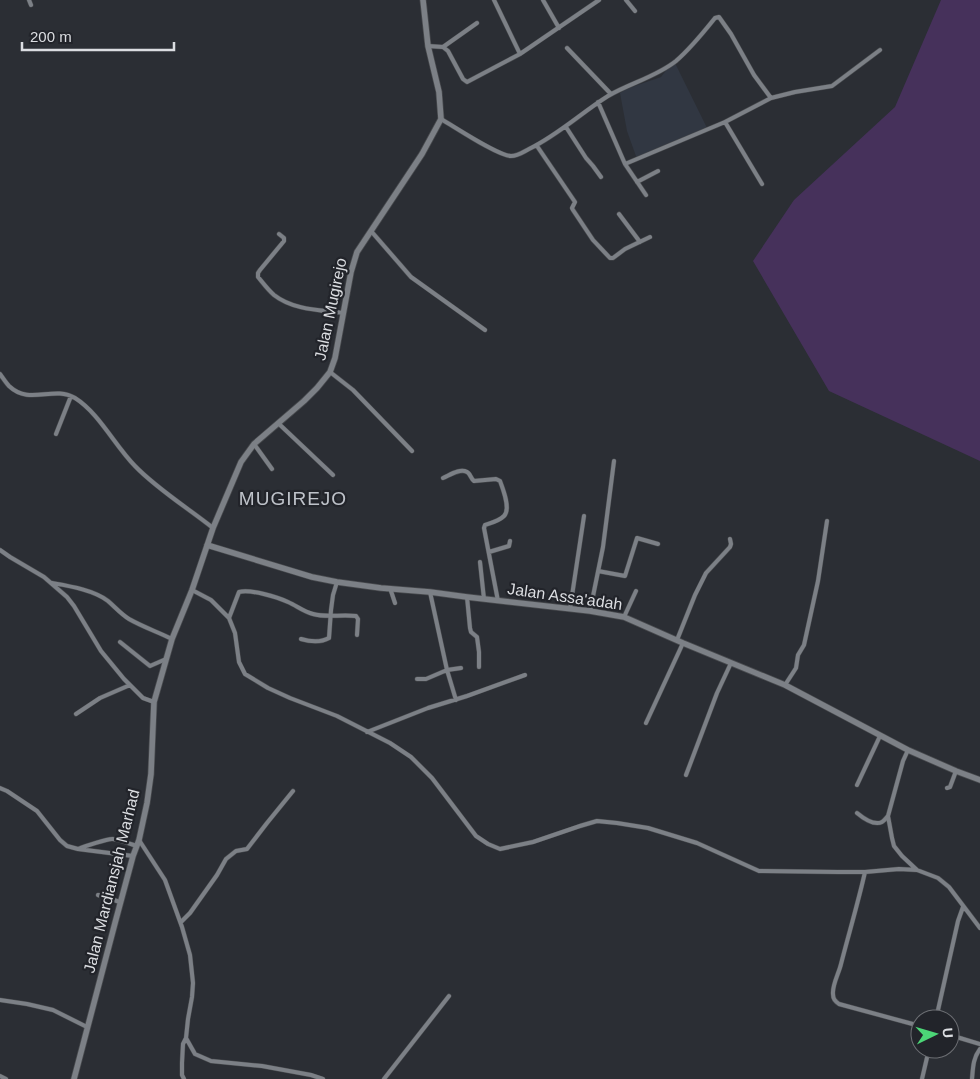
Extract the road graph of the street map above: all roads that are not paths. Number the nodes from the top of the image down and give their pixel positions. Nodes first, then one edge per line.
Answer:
1 (28, 0) edge
2 (423, 0) edge
3 (494, 0) edge
4 (543, 0) edge
5 (587, 0) edge
6 (599, 0) edge
7 (626, 0) edge
8 (31, 5) dead end
9 (591, 6) junction
10 (635, 11) dead end
11 (477, 23) dead end
12 (559, 28) junction
13 (428, 46) junction
14 (443, 46) junction
15 (567, 48) dead end
16 (880, 50) dead end
17 (520, 54) junction
18 (611, 94) junction
19 (771, 98) junction
20 (598, 102) junction
21 (441, 118) junction
22 (725, 122) junction
23 (566, 127) junction
24 (536, 146) junction
25 (625, 164) junction
26 (658, 171) dead end
27 (601, 177) dead end
28 (637, 182) junction
29 (762, 184) dead end
30 (646, 195) dead end
31 (619, 214) dead end
32 (371, 231) junction
33 (279, 234) dead end
34 (650, 237) dead end
35 (640, 242) junction
36 (343, 313) junction
37 (485, 330) dead end
38 (330, 372) junction
39 (0, 374) edge
40 (71, 396) junction
41 (278, 423) junction
42 (56, 434) dead end
43 (254, 444) junction
44 (412, 451) dead end
45 (614, 461) dead end
46 (272, 470) dead end
47 (334, 475) dead end
48 (443, 478) dead end
49 (584, 516) dead end
50 (826, 521) dead end
51 (213, 528) junction
52 (730, 539) dead end
53 (510, 541) dead end
54 (658, 544) dead end
55 (207, 545) junction
56 (0, 550) edge
57 (489, 552) junction
58 (480, 562) dead end
59 (598, 571) junction
60 (337, 582) junction
61 (52, 583) junction
62 (390, 588) junction
63 (192, 590) junction
64 (636, 591) dead end
65 (430, 592) junction
66 (467, 598) junction
67 (484, 599) junction
68 (498, 601) junction
69 (394, 603) dead end
70 (570, 609) junction
71 (590, 611) junction
72 (330, 616) junction
73 (624, 617) junction
74 (229, 618) junction
75 (357, 635) dead end
76 (172, 639) junction
77 (301, 639) dead end
78 (676, 640) junction
79 (120, 642) dead end
80 (683, 643) junction
81 (166, 659) junction
82 (731, 663) junction
83 (479, 667) dead end
84 (461, 668) dead end
85 (447, 670) junction
86 (525, 675) dead end
87 (417, 679) dead end
88 (130, 685) junction
89 (786, 685) junction
90 (456, 700) junction
91 (154, 702) junction
92 (76, 714) dead end
93 (646, 723) dead end
94 (367, 732) junction
95 (880, 736) junction
96 (908, 750) junction
97 (956, 771) junction
98 (686, 775) dead end
99 (980, 780) edge
100 (857, 785) dead end
101 (0, 788) edge
102 (947, 788) dead end
103 (293, 791) dead end
104 (857, 813) dead end
105 (888, 816) junction
106 (138, 843) junction
107 (78, 849) junction
108 (133, 856) junction
109 (917, 870) junction
110 (864, 872) junction
111 (98, 895) dead end
112 (120, 902) junction
113 (963, 907) junction
114 (181, 922) junction
115 (980, 928) edge
116 (450, 996) dead end
117 (0, 1000) edge
118 (938, 1009) edge
119 (910, 1023) edge
120 (87, 1027) junction
121 (186, 1038) junction
122 (960, 1038) edge
123 (980, 1044) edge
124 (980, 1049) edge
125 (927, 1059) edge
126 (0, 1076) edge
127 (6, 1079) edge
128 (74, 1079) edge
129 (184, 1079) edge
130 (323, 1079) edge
131 (384, 1079) edge
132 (922, 1079) edge
133 (972, 1079) edge

1 - 8 street
2 - 13 street
3 - 17 street
4 - 12 street
5 - 9 street
6 - 9 street
7 - 10 street
9 - 12 street
11 - 14 street
12 - 17 street
13 - 14 street
13 - 21 street
14 - 17 street
15 - 18 street
16 - 19 street
18 - 19 street
18 - 20 street
19 - 22 street
20 - 23 street
20 - 25 street
21 - 24 street
21 - 32 street, Jalan Mugirejo
22 - 25 street
22 - 29 street
23 - 24 street
23 - 27 street
24 - 35 street
25 - 28 street
26 - 28 street
28 - 30 street
31 - 35 street
32 - 36 street, Jalan Mugirejo
32 - 37 street
33 - 36 street
34 - 35 street
36 - 38 street, Jalan Mugirejo
38 - 41 street, Jalan Mugirejo
38 - 44 street
39 - 40 street
40 - 42 street
40 - 51 street
41 - 43 street, Jalan Mugirejo
41 - 47 street
43 - 46 street
43 - 51 street, Jalan Mugirejo
45 - 59 street
48 - 57 street
49 - 70 street
50 - 89 street
51 - 55 street, Jalan Mugirejo
52 - 78 street
53 - 57 street
54 - 59 street
55 - 60 street, Jalan Assa'adah
55 - 63 street, Jalan Mardiansjah Marhad
56 - 61 street
57 - 68 street
58 - 67 street
59 - 71 street
60 - 62 street, Jalan Assa'adah
60 - 72 street
61 - 76 street
61 - 88 street
62 - 65 street, Jalan Assa'adah
62 - 69 street
63 - 74 street
63 - 76 street, Jalan Mardiansjah Marhad
64 - 73 street
65 - 66 street, Jalan Assa'adah
65 - 85 street
66 - 67 street, Jalan Assa'adah
66 - 83 street
67 - 68 street, Jalan Assa'adah
68 - 70 street, Jalan Assa'adah
70 - 71 street, Jalan Assa'adah
71 - 73 street, Jalan Assa'adah
72 - 74 street
72 - 75 street
72 - 77 street
73 - 78 street, Jalan Assa'adah
74 - 94 street
76 - 81 street, Jalan Mardiansjah Marhad
78 - 80 street, Jalan Assa'adah
79 - 81 street
80 - 82 street, Jalan Assa'adah
80 - 93 street
81 - 91 street, Jalan Mardiansjah Marhad
82 - 89 street, Jalan Assa'adah
82 - 98 street
84 - 85 street
85 - 87 street
85 - 90 street
86 - 90 street
88 - 91 street
88 - 92 street
89 - 95 street, Jalan Assa'adah
90 - 94 street
91 - 106 street, Jalan Mardiansjah Marhad
94 - 110 street
95 - 96 street, Jalan Assa'adah
95 - 100 street
96 - 97 street, Jalan Assa'adah
96 - 105 street
97 - 99 street, Jalan Assa'adah
97 - 102 street
101 - 107 street
103 - 114 street
104 - 105 street
105 - 109 street
106 - 107 street
106 - 108 street, Jalan Mardiansjah Marhad
106 - 114 street
107 - 108 street
108 - 112 street, Jalan Mardiansjah Marhad
109 - 110 street
109 - 113 street
110 - 119 street
111 - 112 street
112 - 120 street, Jalan Mardiansjah Marhad
113 - 115 street
113 - 118 street
114 - 121 street
116 - 131 street
117 - 120 street
120 - 128 street, Jalan Mardiansjah Marhad
121 - 129 street
121 - 130 street
122 - 123 street
124 - 133 street
125 - 132 street
126 - 127 street

